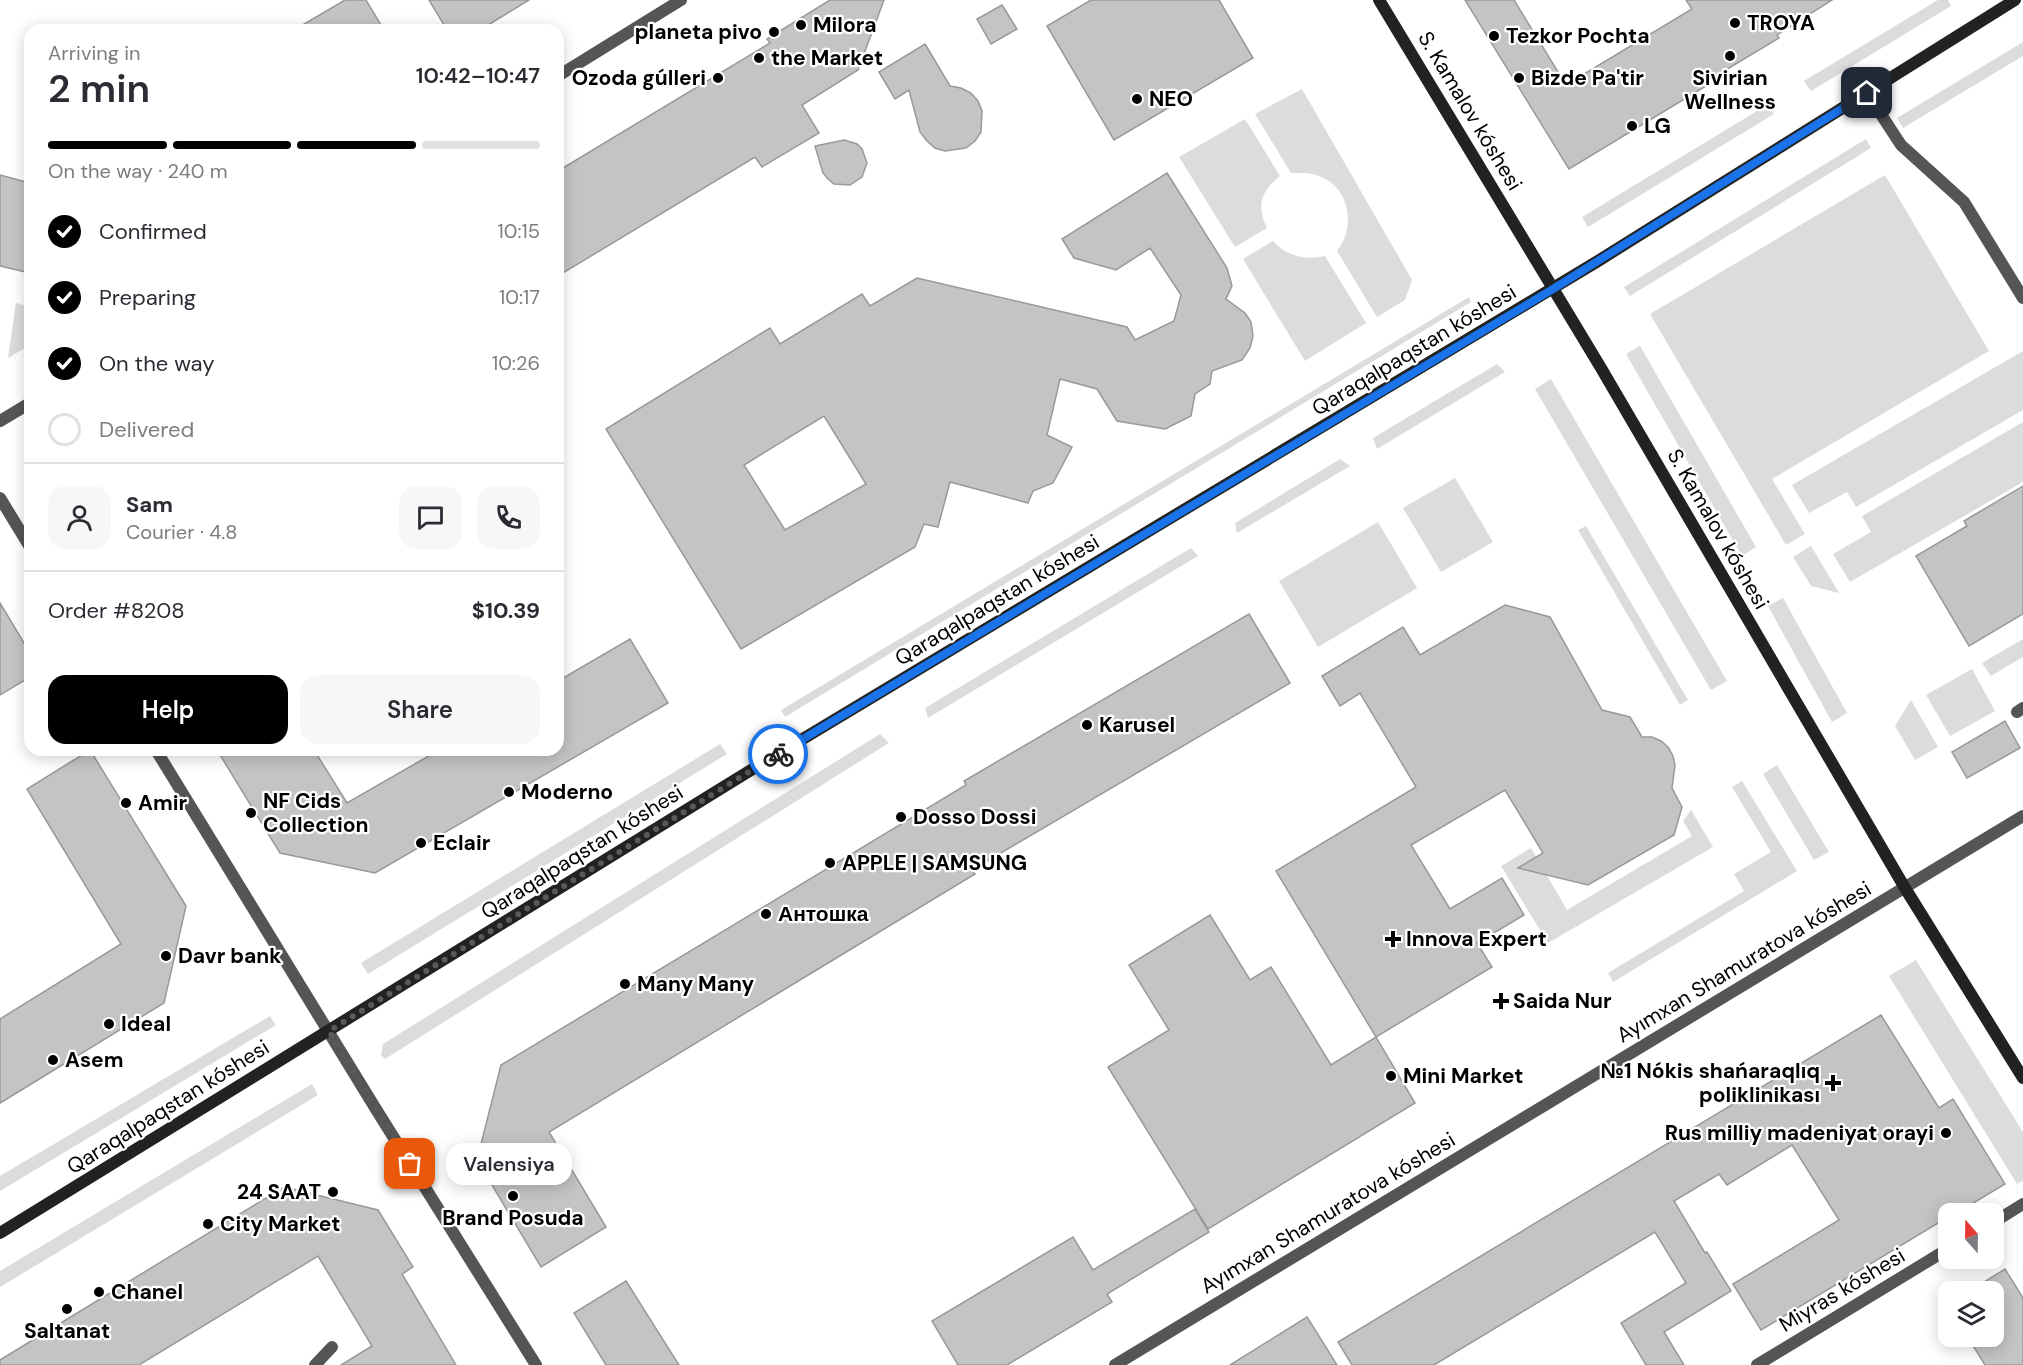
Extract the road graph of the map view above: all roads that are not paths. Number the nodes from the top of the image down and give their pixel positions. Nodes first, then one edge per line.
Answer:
1 (681, 0) edge
2 (1379, 0) edge
3 (2015, 0) edge
4 (564, 72) edge
5 (1867, 93) junction
6 (1553, 289) junction
7 (2023, 298) edge
8 (24, 407) edge
9 (0, 421) edge
10 (0, 498) edge
11 (24, 537) edge
12 (160, 756) edge
13 (2023, 816) edge
14 (1905, 888) junction
15 (329, 1031) junction
16 (2023, 1078) edge
17 (2023, 1204) edge
18 (2004, 1216) edge
19 (0, 1233) edge
20 (1938, 1255) edge
21 (332, 1347) dead end
22 (315, 1365) edge
23 (536, 1365) edge
24 (1115, 1365) edge
25 (1756, 1365) edge

1 - 4 street
2 - 6 street, S. Kamalov kóshesi
3 - 5 street, Qaraqalpaqstan kóshesi
5 - 6 street, Qaraqalpaqstan kóshesi
5 - 7 street
6 - 14 street, S. Kamalov kóshesi
6 - 15 street, Qaraqalpaqstan kóshesi
8 - 9 street
10 - 11 street
12 - 15 street
13 - 14 street, Ayımxan Shamuratova kóshesi
14 - 16 street, S. Kamalov kóshesi
14 - 24 street, Ayımxan Shamuratova kóshesi
15 - 19 street, Qaraqalpaqstan kóshesi
15 - 23 street
17 - 18 street
20 - 25 street, Miyras kóshesi
21 - 22 street

